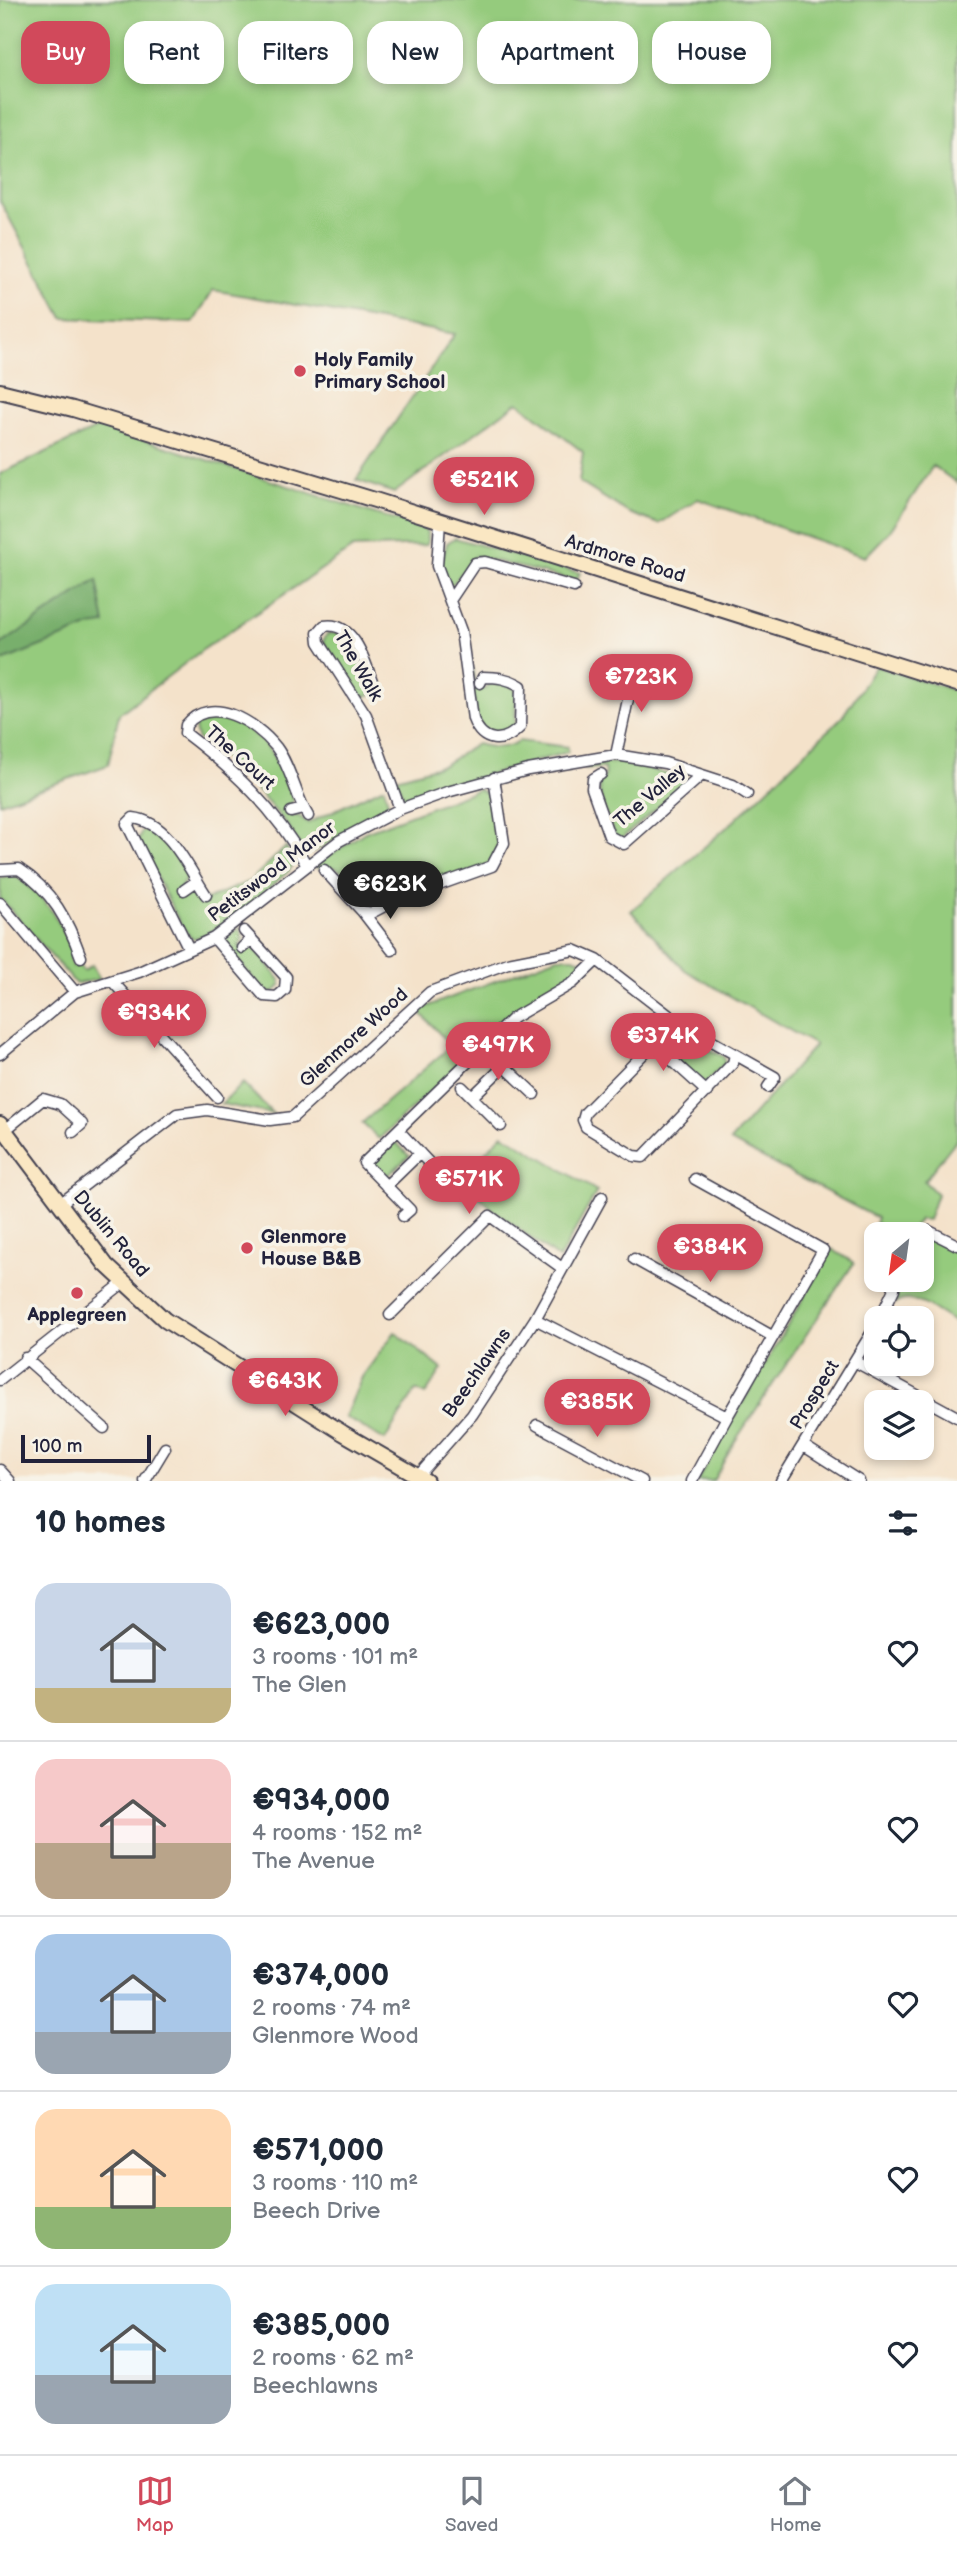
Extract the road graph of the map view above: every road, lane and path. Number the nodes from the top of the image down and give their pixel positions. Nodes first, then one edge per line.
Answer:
1 (0, 391) edge
2 (440, 522) junction
3 (574, 587) dead end
4 (450, 599) junction
5 (635, 667) dead end
6 (480, 683) dead end
7 (957, 684) edge
8 (374, 690) dead end
9 (616, 755) junction
10 (601, 774) dead end
11 (702, 775) junction
12 (494, 779) junction
13 (747, 794) dead end
14 (400, 809) junction
15 (290, 812) dead end
16 (306, 864) junction
17 (0, 870) edge
18 (331, 872) dead end
19 (197, 881) junction
20 (184, 890) dead end
21 (206, 895) dead end
22 (0, 903) edge
23 (362, 911) junction
24 (244, 931) dead end
25 (214, 938) junction
26 (251, 939) junction
27 (188, 947) junction
28 (242, 948) dead end
29 (393, 950) dead end
30 (81, 957) dead end
31 (597, 960) junction
32 (113, 982) junction
33 (75, 992) junction
34 (676, 1021) junction
35 (484, 1047) junction
36 (671, 1047) dead end
37 (0, 1054) edge
38 (735, 1055) junction
39 (505, 1066) junction
40 (462, 1087) dead end
41 (768, 1087) dead end
42 (707, 1092) junction
43 (534, 1094) dead end
44 (217, 1097) dead end
45 (472, 1097) junction
46 (501, 1126) dead end
47 (2, 1128) edge
48 (398, 1130) junction
49 (74, 1132) dead end
50 (420, 1153) junction
51 (695, 1179) dead end
52 (447, 1182) dead end
53 (386, 1186) junction
54 (602, 1197) dead end
55 (60, 1204) junction
56 (403, 1216) dead end
57 (934, 1234) edge
58 (957, 1245) edge
59 (634, 1259) dead end
60 (562, 1268) junction
61 (123, 1283) junction
62 (390, 1315) dead end
63 (536, 1319) junction
64 (772, 1336) junction
65 (864, 1348) edge
66 (25, 1358) junction
67 (856, 1362) junction
68 (0, 1380) edge
69 (957, 1416) edge
70 (727, 1417) junction
71 (537, 1424) dead end
72 (104, 1428) dead end
73 (804, 1446) junction
74 (165, 1448) dead end
75 (0, 1470) edge
76 (422, 1479) edge
77 (10, 1481) edge
78 (145, 1481) edge
79 (642, 1481) edge
80 (692, 1481) edge
81 (781, 1481) edge
82 (859, 1481) edge

1 - 2 street, Ardmore Road
2 - 4 street
2 - 7 street, Ardmore Road
3 - 4 street
4 - 6 street
5 - 9 street
8 - 14 street, The Walk
9 - 11 street, Petitswood Manor
9 - 12 street, Petitswood Manor
10 - 11 street, The Valley
11 - 13 street, Petitswood Manor
12 - 14 street, Petitswood Manor
12 - 23 street
14 - 16 street, Petitswood Manor
15 - 16 street, The Court
16 - 25 street, Petitswood Manor
17 - 30 street
18 - 23 street
19 - 20 street
19 - 21 street
19 - 27 street
22 - 33 street
23 - 29 street
24 - 26 street
25 - 26 street
25 - 27 street, Petitswood Manor
26 - 28 street
27 - 32 street, Petitswood Manor
31 - 34 street, Glenmore Wood
31 - 35 street
31 - 55 street, Glenmore Wood
32 - 33 street, Petitswood Manor
32 - 44 street
33 - 37 street, Petitswood Manor
34 - 38 street, Glenmore Wood
34 - 42 street
35 - 39 street
35 - 48 street
36 - 42 street
38 - 41 street, Glenmore Wood
38 - 42 street
39 - 43 street
39 - 45 street
40 - 45 street
45 - 46 street
47 - 49 street
47 - 55 street, Dublin Road
48 - 50 street
48 - 53 street
50 - 52 street
50 - 53 street
51 - 64 street
53 - 56 street
54 - 60 street, Beechlawns
55 - 61 street, Dublin Road
57 - 58 street
59 - 64 street
60 - 62 street
60 - 63 street, Beechlawns
61 - 66 street
61 - 76 street, Dublin Road
63 - 70 street, Beechlawns
63 - 76 street, Beechlawns
64 - 70 street
65 - 67 street, Prospect
66 - 68 street
66 - 72 street
67 - 69 street, Prospect
67 - 73 street, Prospect
70 - 80 street
71 - 79 street
73 - 81 street, Prospect
73 - 82 street, Prospect
74 - 78 street
75 - 77 street

